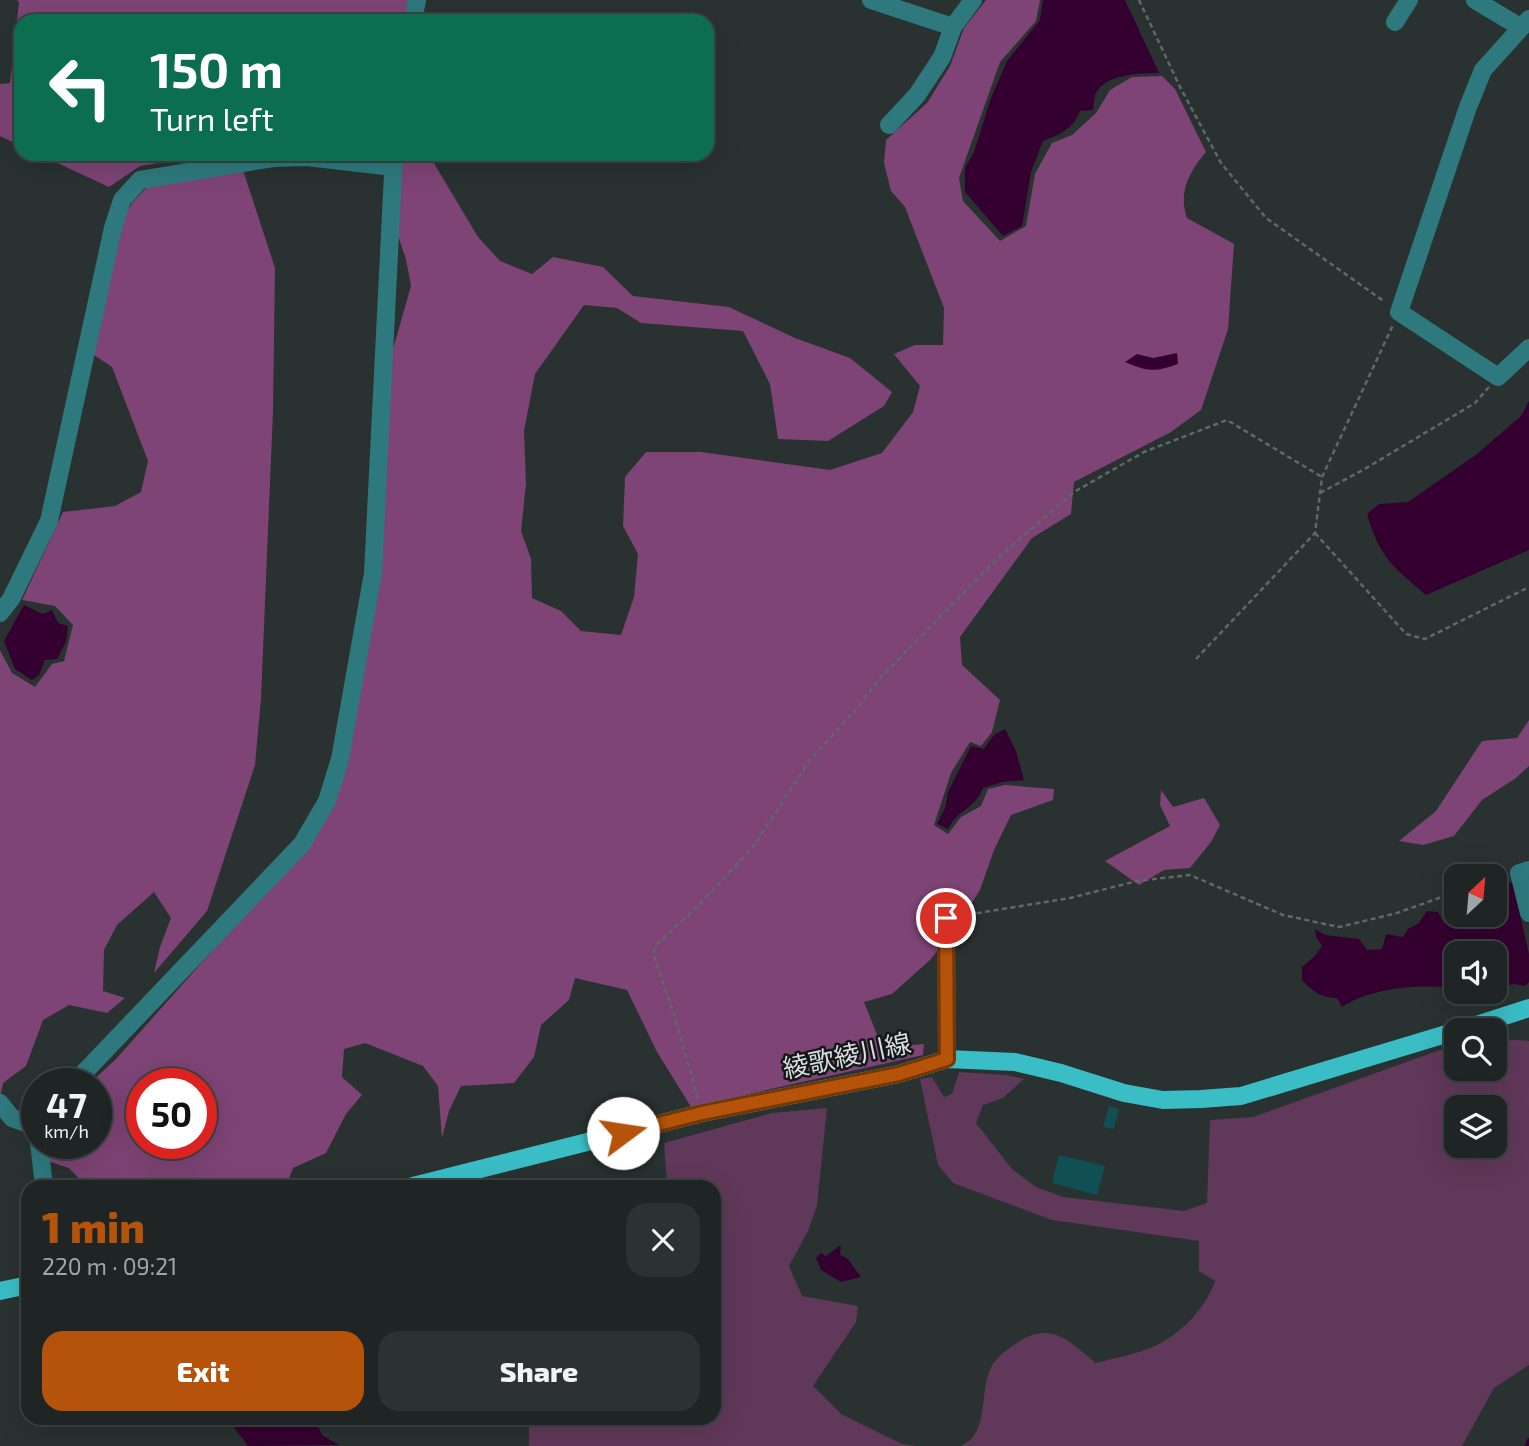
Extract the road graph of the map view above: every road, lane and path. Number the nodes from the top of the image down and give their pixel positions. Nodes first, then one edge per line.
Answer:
1 (872, 0) edge
2 (973, 0) edge
3 (1139, 0) edge
4 (1409, 0) edge
5 (1475, 0) edge
6 (1395, 22) dead end
7 (1524, 23) edge
8 (953, 27) junction
9 (889, 125) dead end
10 (255, 161) edge
11 (394, 161) edge
12 (1399, 312) junction
13 (1529, 348) edge
14 (1498, 377) junction
15 (1322, 477) junction
16 (1319, 493) junction
17 (1315, 534) junction
18 (1529, 586) edge
19 (0, 613) edge
20 (1196, 659) dead end
21 (1529, 870) edge
22 (1444, 896) edge
23 (1529, 913) edge
24 (946, 918) joint
25 (1529, 1008) edge
26 (1498, 1018) edge
27 (1444, 1035) edge
28 (947, 1059) junction
29 (88, 1068) edge
30 (0, 1103) edge
31 (702, 1113) junction
32 (21, 1121) edge
33 (41, 1159) edge
34 (43, 1180) edge
35 (437, 1180) edge
36 (21, 1286) edge
37 (0, 1291) edge

1 - 8 street
2 - 8 street
3 - 12 path
4 - 6 street
5 - 7 street
7 - 12 street
8 - 9 street
10 - 19 street
11 - 29 street
12 - 14 street
12 - 15 path
13 - 14 street
14 - 16 path
15 - 16 path
15 - 31 path
16 - 17 path
17 - 18 path
17 - 20 path
21 - 23 street
22 - 24 path
24 - 28 street
25 - 26 main road, 綾歌綾川線
27 - 28 main road, 綾歌綾川線
28 - 31 main road, 綾歌綾川線
30 - 32 street
31 - 35 main road, 綾歌綾川線
33 - 34 street
36 - 37 main road

